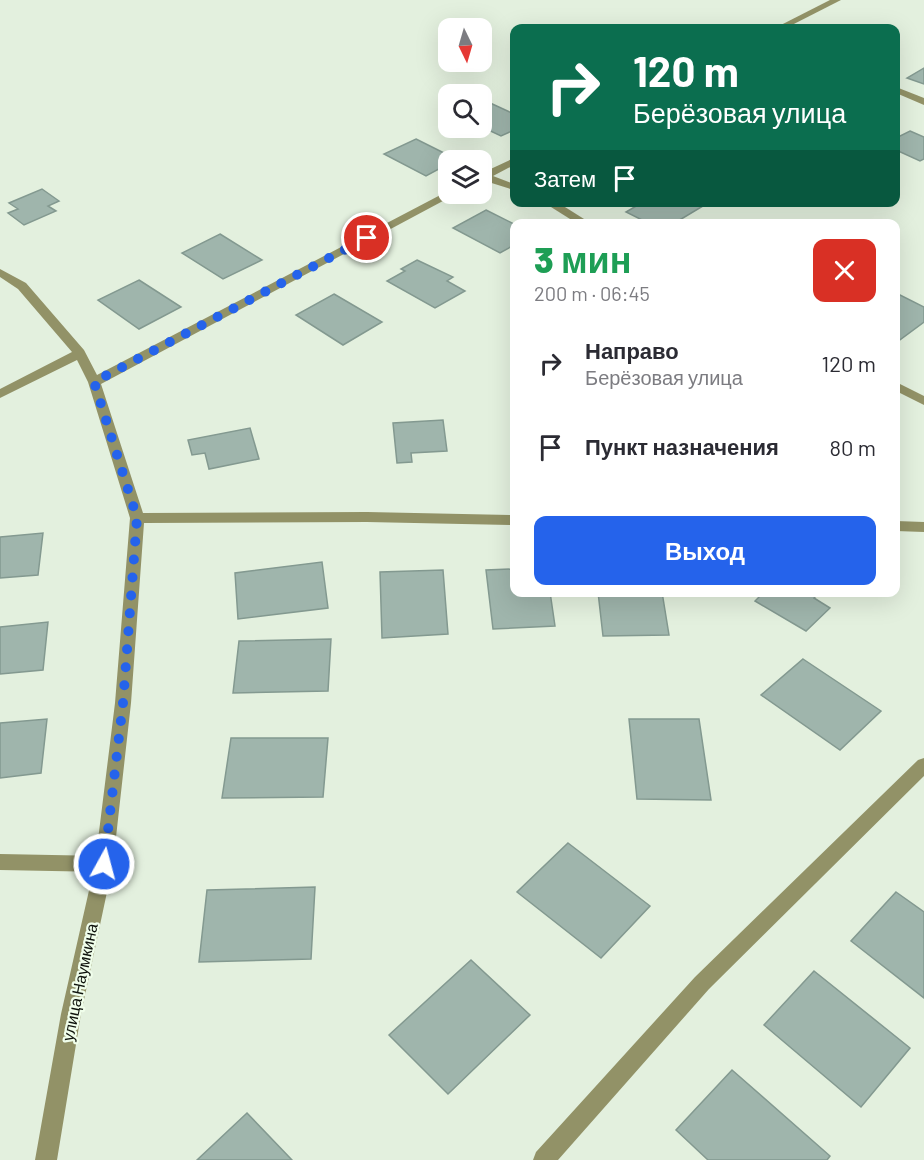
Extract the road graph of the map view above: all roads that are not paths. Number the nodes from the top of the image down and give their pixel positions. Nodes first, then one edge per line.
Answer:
1 (837, 0) edge
2 (788, 24) edge
3 (900, 92) edge
4 (924, 102) edge
5 (510, 163) edge
6 (492, 172) edge
7 (492, 180) edge
8 (510, 187) edge
9 (438, 201) edge
10 (557, 207) edge
11 (578, 219) edge
12 (0, 272) edge
13 (81, 353) junction
14 (94, 382) junction
15 (900, 388) edge
16 (0, 394) edge
17 (924, 401) edge
18 (137, 518) junction
19 (510, 520) edge
20 (900, 526) edge
21 (924, 527) edge
22 (924, 765) edge
23 (0, 862) edge
24 (104, 864) junction
25 (46, 1160) edge
26 (544, 1160) edge

1 - 2 street
3 - 4 street
5 - 6 street
7 - 8 street
9 - 14 street
10 - 11 street
12 - 13 street, улица Наумкина
13 - 14 street, улица Наумкина
13 - 16 street
14 - 18 street, улица Наумкина
15 - 17 street
18 - 19 street
18 - 24 street, улица Наумкина
20 - 21 street
22 - 26 street
23 - 24 street
24 - 25 street, улица Наумкина

